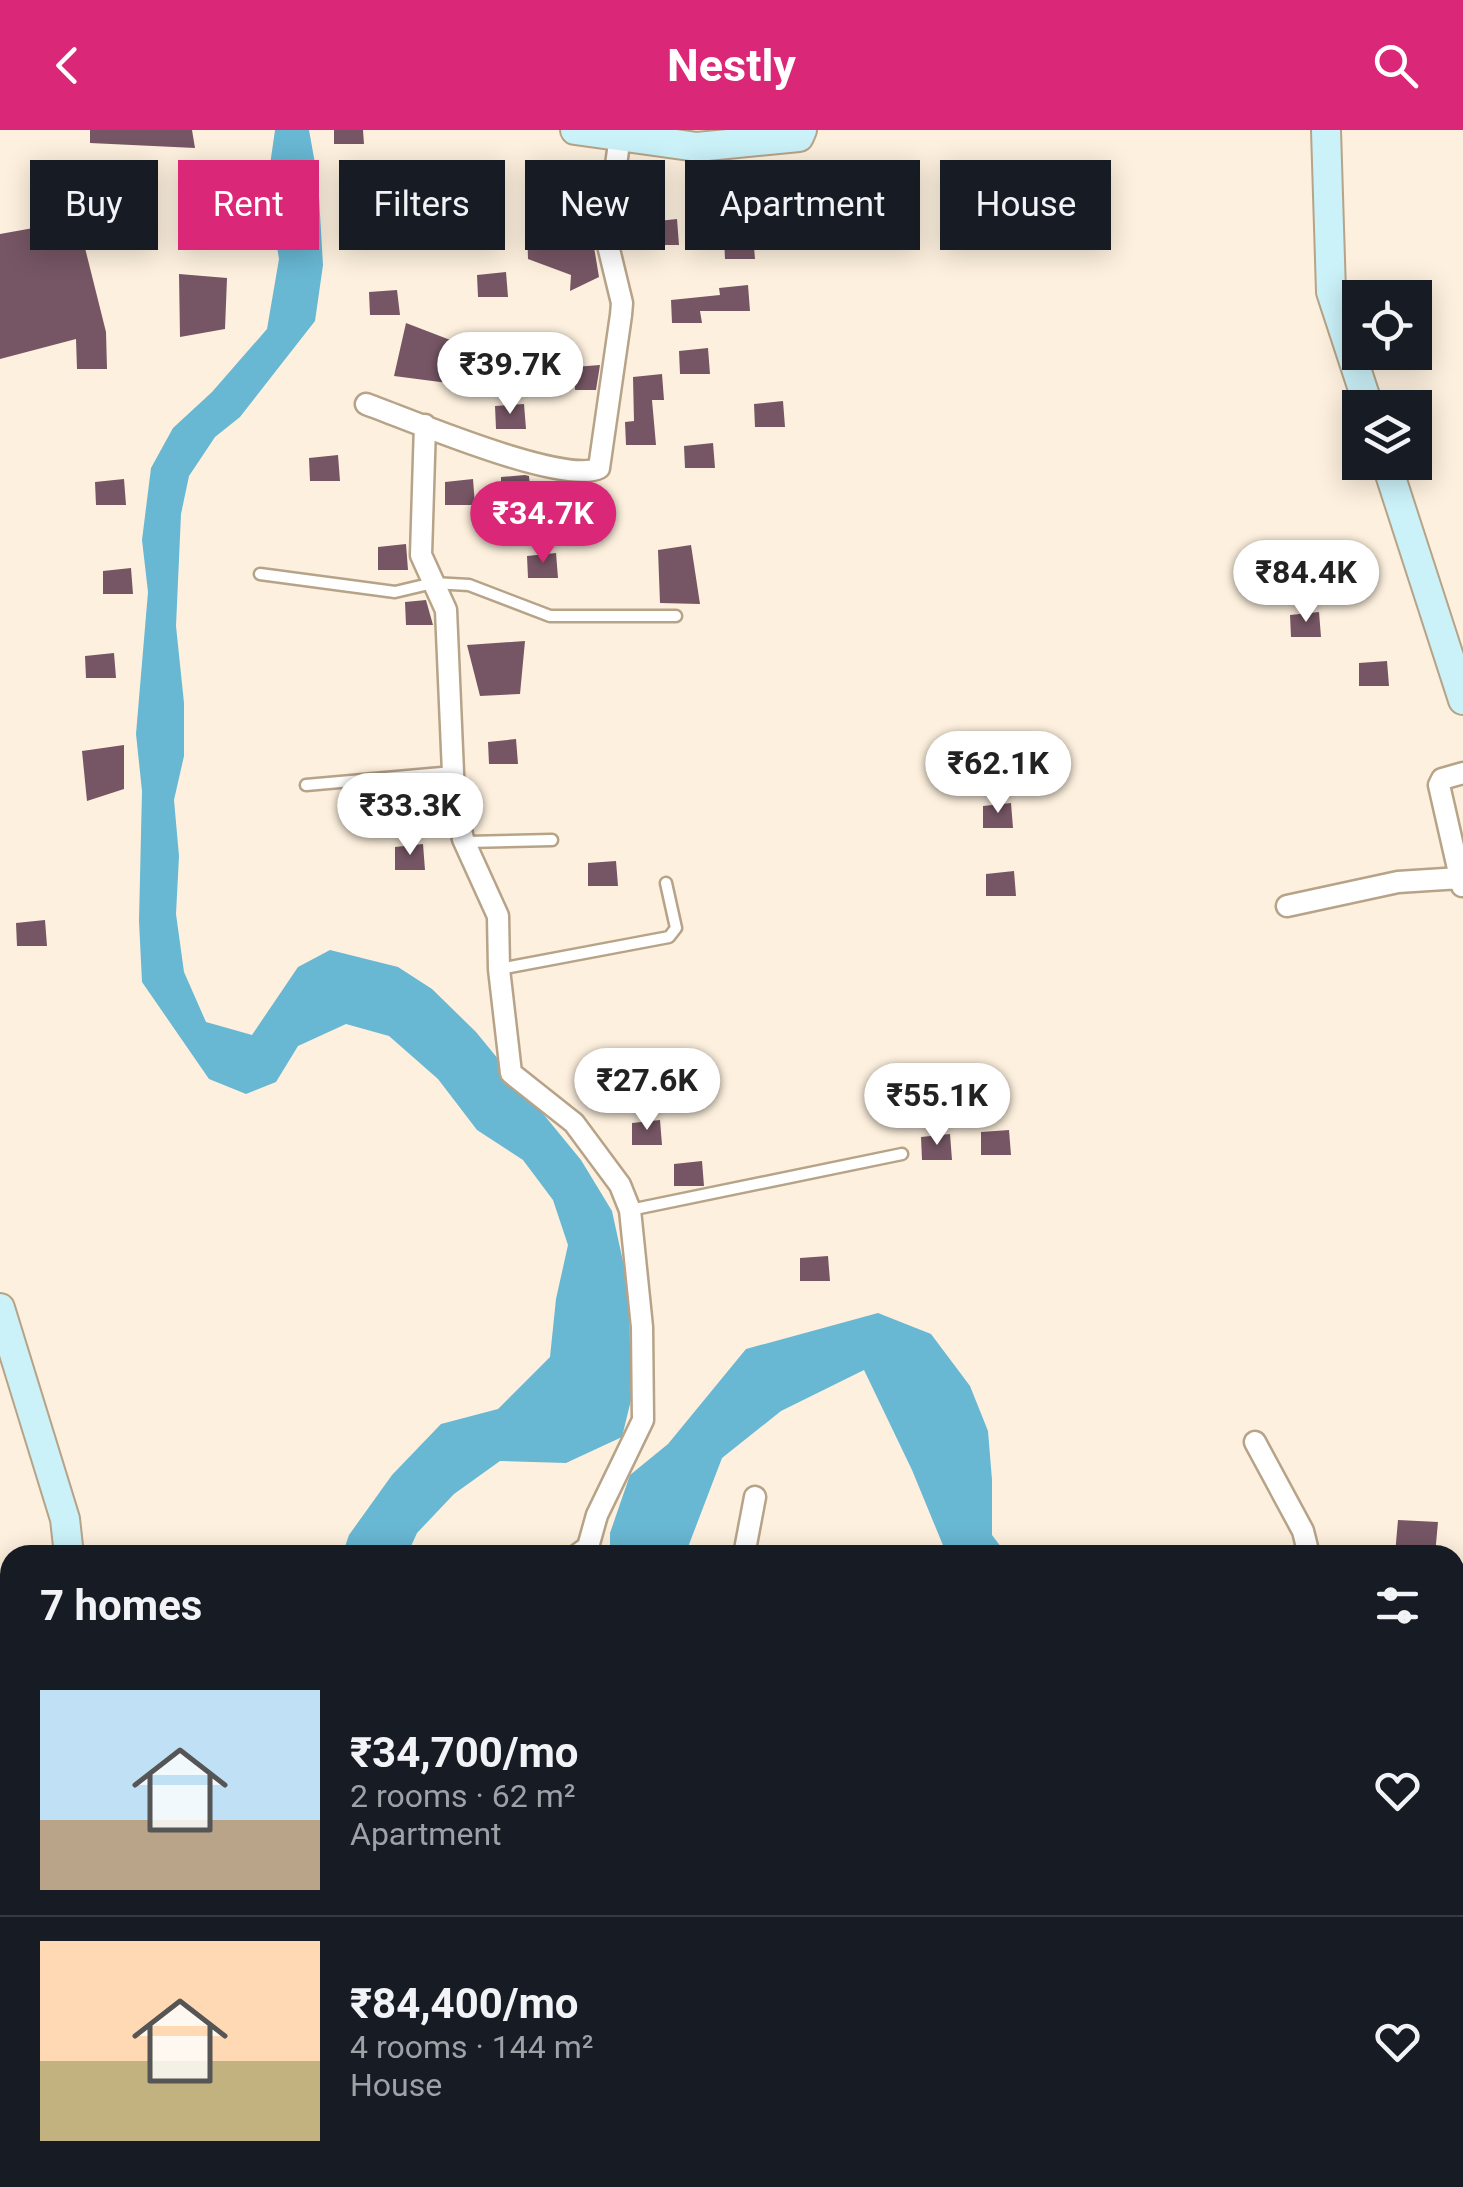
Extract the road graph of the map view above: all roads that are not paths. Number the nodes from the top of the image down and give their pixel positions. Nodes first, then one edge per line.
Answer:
1 (575, 130) edge
2 (802, 130) edge
3 (1326, 130) edge
4 (620, 136) junction
5 (1363, 390) edge
6 (366, 404) dead end
7 (425, 426) junction
8 (1392, 480) edge
9 (260, 574) dead end
10 (433, 583) junction
11 (676, 616) dead end
12 (1463, 700) edge
13 (453, 772) junction
14 (1463, 773) edge
15 (306, 785) dead end
16 (552, 840) dead end
17 (465, 842) junction
18 (666, 883) dead end
19 (1462, 884) edge
20 (1286, 906) dead end
21 (499, 968) junction
22 (902, 1154) dead end
23 (630, 1210) junction
24 (0, 1308) edge
25 (1254, 1442) dead end
26 (755, 1498) dead end
27 (68, 1545) edge
28 (588, 1545) edge
29 (746, 1545) edge
30 (1306, 1545) edge

1 - 4 street
2 - 4 street
3 - 5 street
4 - 7 street
6 - 7 street
7 - 10 street
8 - 12 street
9 - 10 lane
10 - 11 lane
10 - 13 street
13 - 15 lane
13 - 17 street
14 - 19 street
16 - 17 lane
17 - 21 street
18 - 21 lane
19 - 20 street
21 - 23 street
22 - 23 lane
23 - 28 street
24 - 27 street
25 - 30 street
26 - 29 street

